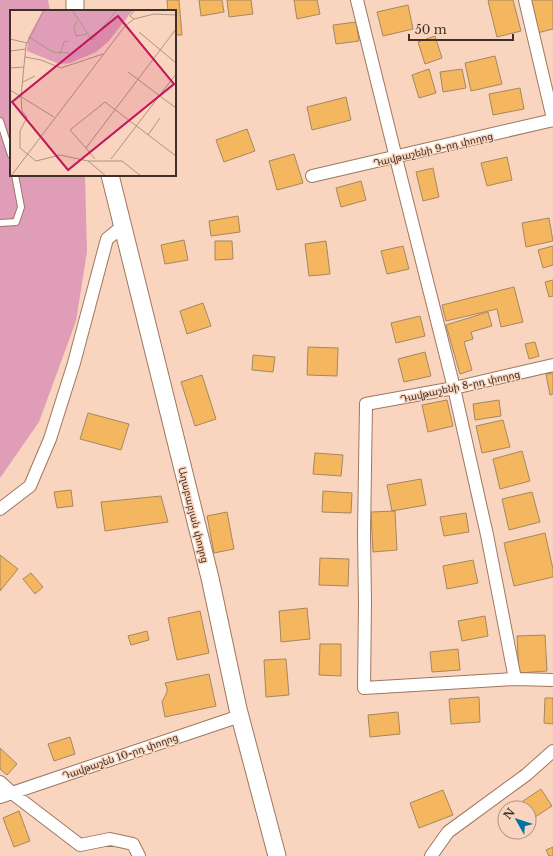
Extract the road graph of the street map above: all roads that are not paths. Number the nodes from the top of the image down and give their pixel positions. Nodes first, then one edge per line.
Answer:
1 (357, 0) edge
2 (525, 0) edge
3 (553, 119) edge
4 (0, 122) edge
5 (10, 152) edge
6 (396, 158) junction
7 (15, 176) edge
8 (110, 176) edge
9 (312, 176) dead end
10 (0, 222) edge
11 (123, 226) junction
12 (553, 365) edge
13 (454, 388) junction
14 (0, 508) edge
15 (516, 679) junction
16 (553, 680) edge
17 (240, 716) junction
18 (553, 751) edge
19 (0, 782) edge
20 (12, 793) junction
21 (0, 797) edge
22 (139, 856) edge
23 (277, 856) edge
24 (431, 856) edge

1 - 6 street
2 - 3 street
3 - 6 street, Դավթաշենի 9-րդ փողոց
4 - 5 lane
6 - 9 street, Դավթաշենի 9-րդ փողոց
6 - 13 street
7 - 10 lane
8 - 11 street, Աղաբաբյան փողոց
11 - 14 street
11 - 17 street, Աղաբաբյան փողոց
12 - 13 street, Դավթաշենի 8-րդ փողոց
13 - 15 street
13 - 15 street, Դավթաշենի 8-րդ փողոց
15 - 16 street
17 - 20 street, Դավթաշեն 10-րդ փողոց
17 - 23 street, Աղաբաբյան փողոց
18 - 24 street
19 - 20 street
20 - 21 street, Դավթաշեն 10-րդ փողոց
20 - 22 street

